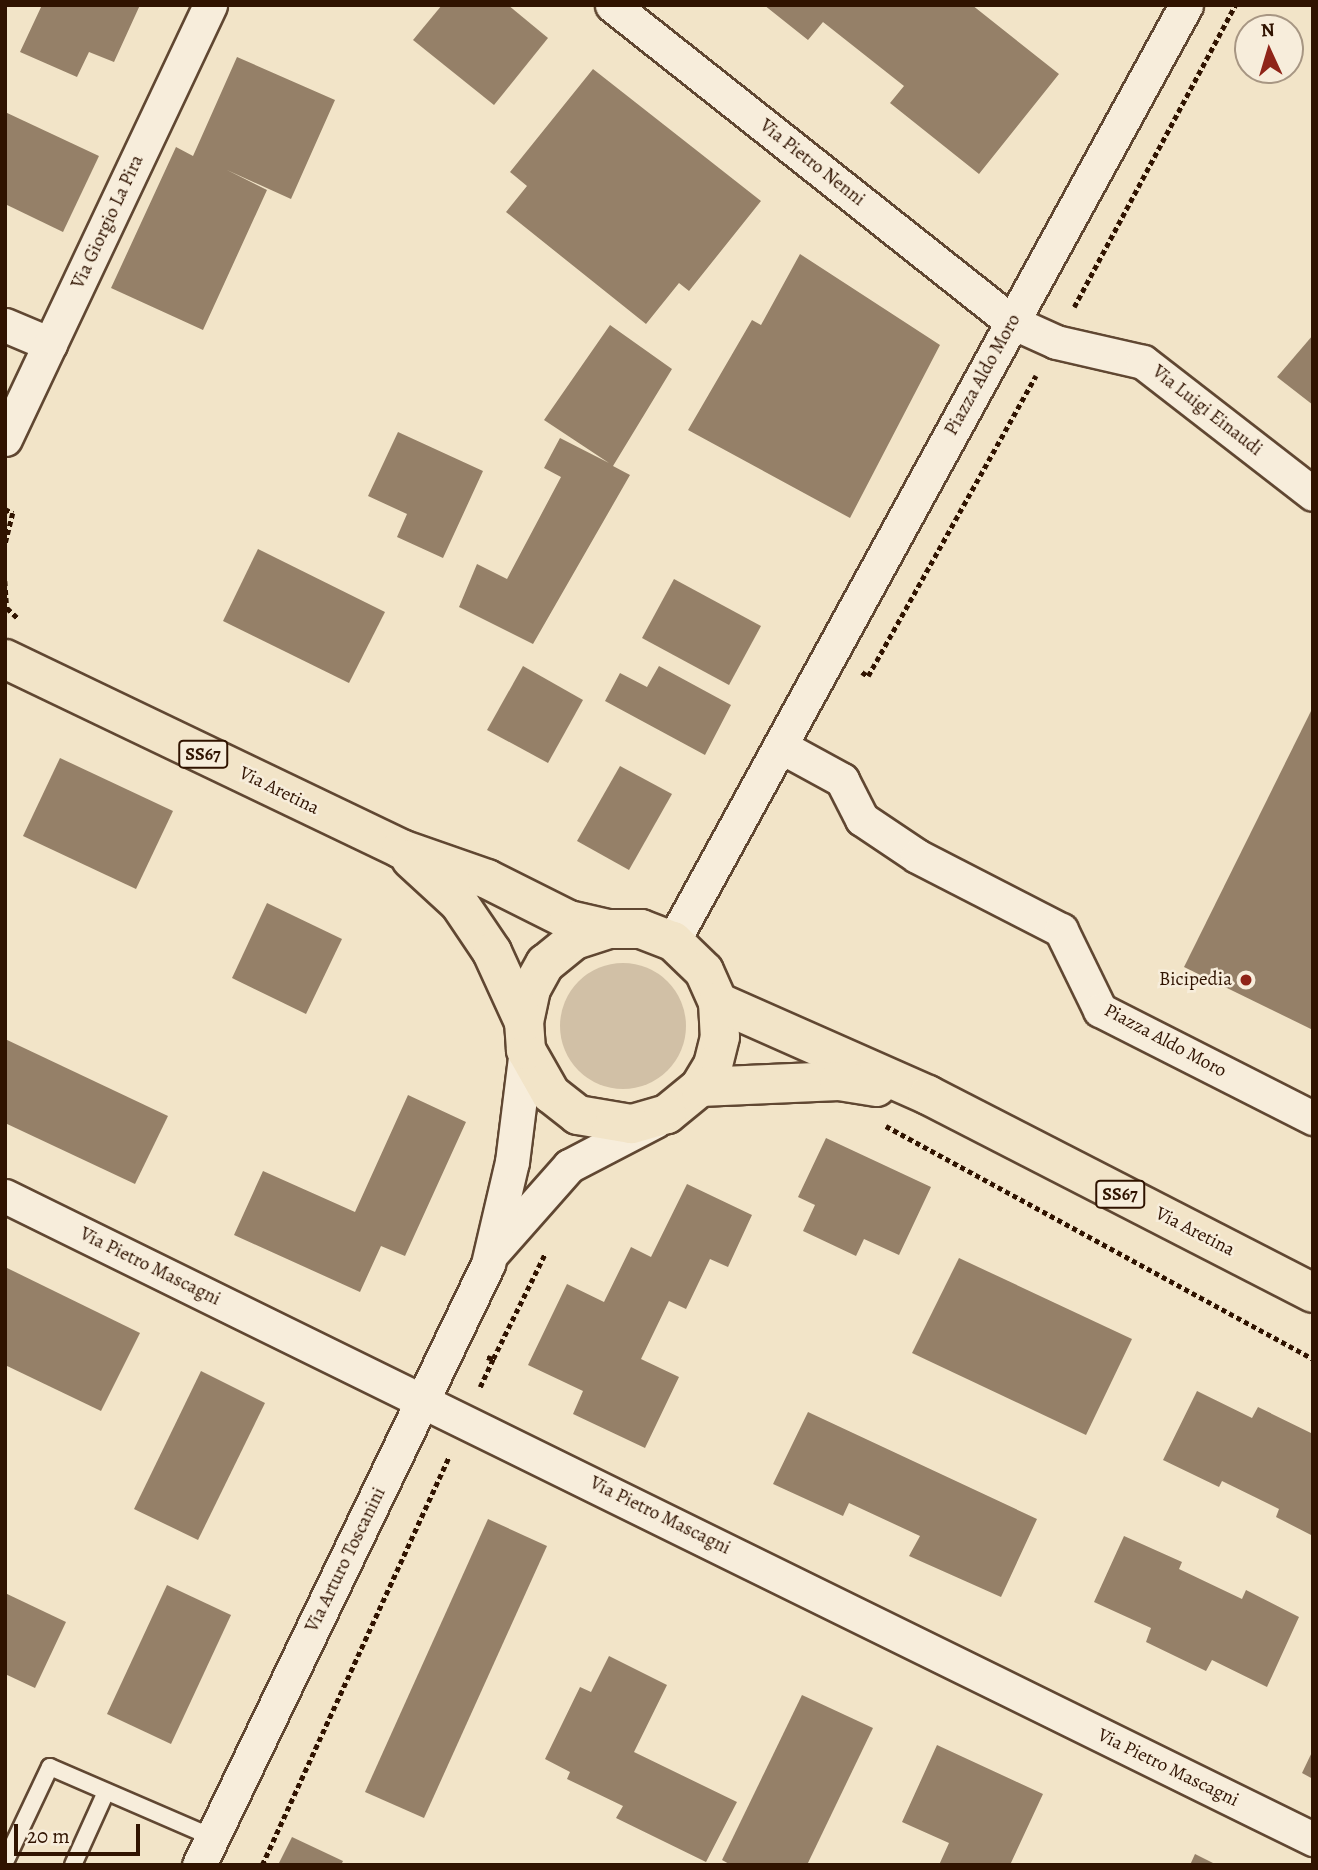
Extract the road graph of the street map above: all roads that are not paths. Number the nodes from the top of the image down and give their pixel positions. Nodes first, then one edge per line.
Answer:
1 (210, 5) edge
2 (612, 5) edge
3 (1186, 5) edge
4 (1012, 322) junction
5 (5, 325) edge
6 (50, 344) junction
7 (5, 439) edge
8 (1313, 494) edge
9 (5, 659) edge
10 (780, 746) junction
11 (401, 849) junction
12 (608, 929) junction
13 (673, 941) junction
14 (719, 1002) junction
15 (525, 1036) junction
16 (700, 1087) junction
17 (928, 1095) junction
18 (667, 1114) junction
19 (1313, 1118) edge
20 (5, 1196) edge
21 (491, 1254) junction
22 (1313, 1293) edge
23 (423, 1400) junction
24 (106, 1792) junction
25 (1313, 1839) edge
26 (206, 1851) edge
27 (5, 1862) edge
28 (73, 1865) edge

1 - 6 street, Via Giorgio La Pira
2 - 4 street, Via Pietro Nenni
3 - 4 street, Piazza Aldo Moro
4 - 8 street, Via Luigi Einaudi
4 - 10 street, Piazza Aldo Moro
5 - 6 street
6 - 7 street, Via Giorgio La Pira
9 - 11 main road, Via Aretina / SS67
10 - 13 street, Piazza Aldo Moro
10 - 19 street, Piazza Aldo Moro
11 - 12 main road, Via Aretina / SS67
11 - 15 main road, Via Aretina / SS67
12 - 13 main road, Via Aretina / SS67
12 - 15 main road, Via Aretina / SS67
13 - 14 main road, Via Aretina / SS67
14 - 16 main road, Via Aretina / SS67
14 - 17 main road, Via Aretina / SS67
15 - 18 main road, Via Aretina / SS67
15 - 21 street, Via Arturo Toscanini
16 - 17 main road, Via Aretina / SS67
16 - 18 main road, Via Aretina / SS67
17 - 22 main road, Via Aretina / SS67
18 - 21 street, Via Arturo Toscanini
20 - 23 street, Via Pietro Mascagni
21 - 23 street, Via Arturo Toscanini
23 - 25 street, Via Pietro Mascagni
23 - 26 street, Via Arturo Toscanini
24 - 26 lane
24 - 27 lane
24 - 28 lane

